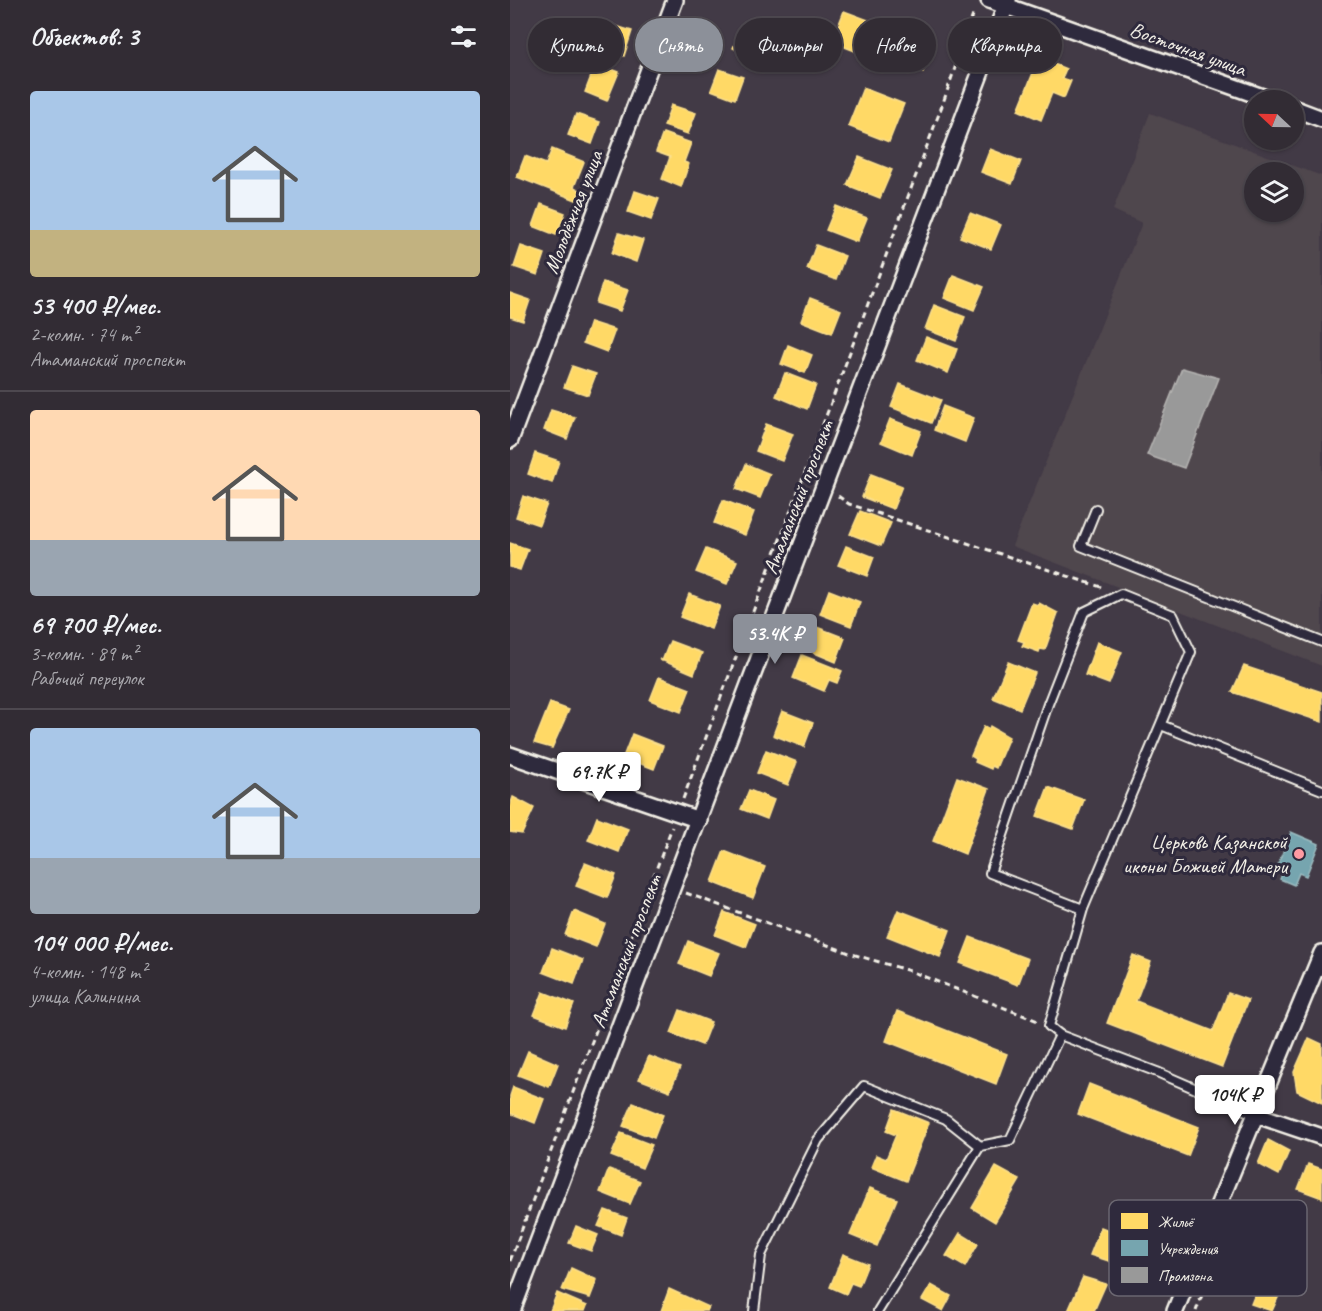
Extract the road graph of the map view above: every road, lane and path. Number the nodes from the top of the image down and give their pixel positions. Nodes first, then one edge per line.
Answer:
1 (675, 0) edge
2 (989, 0) edge
3 (1007, 3) edge
4 (973, 15) dead end
5 (1244, 90) edge
6 (1304, 112) edge
7 (1322, 119) edge
8 (510, 440) edge
9 (825, 486) junction
10 (1096, 509) dead end
11 (1121, 594) junction
12 (1322, 642) edge
13 (1161, 725) junction
14 (510, 755) edge
15 (1322, 790) edge
16 (678, 812) junction
17 (699, 820) junction
18 (673, 888) junction
19 (1083, 909) junction
20 (1322, 953) edge
21 (1049, 1026) junction
22 (1060, 1035) junction
23 (1257, 1115) junction
24 (1322, 1137) edge
25 (980, 1146) junction
26 (1221, 1200) edge
27 (510, 1261) edge
28 (1181, 1296) edge
29 (512, 1311) edge
30 (754, 1311) edge
31 (878, 1311) edge
32 (1175, 1311) edge

1 - 8 street, Молодёжная улица
2 - 3 street, Восточная улица
3 - 5 street, Восточная улица
3 - 9 street, Атаманский проспект
4 - 16 path
6 - 7 street
9 - 11 path
9 - 17 street, Атаманский проспект
10 - 12 lane
11 - 13 lane
11 - 19 lane
13 - 15 lane
13 - 19 lane
14 - 16 street
16 - 17 street
16 - 27 path
17 - 18 street, Атаманский проспект
18 - 21 path
18 - 29 street, Атаманский проспект
19 - 21 lane
20 - 23 street
21 - 22 lane
22 - 23 lane
22 - 25 lane
23 - 24 street
23 - 26 street
25 - 30 lane
25 - 31 lane
28 - 32 street

